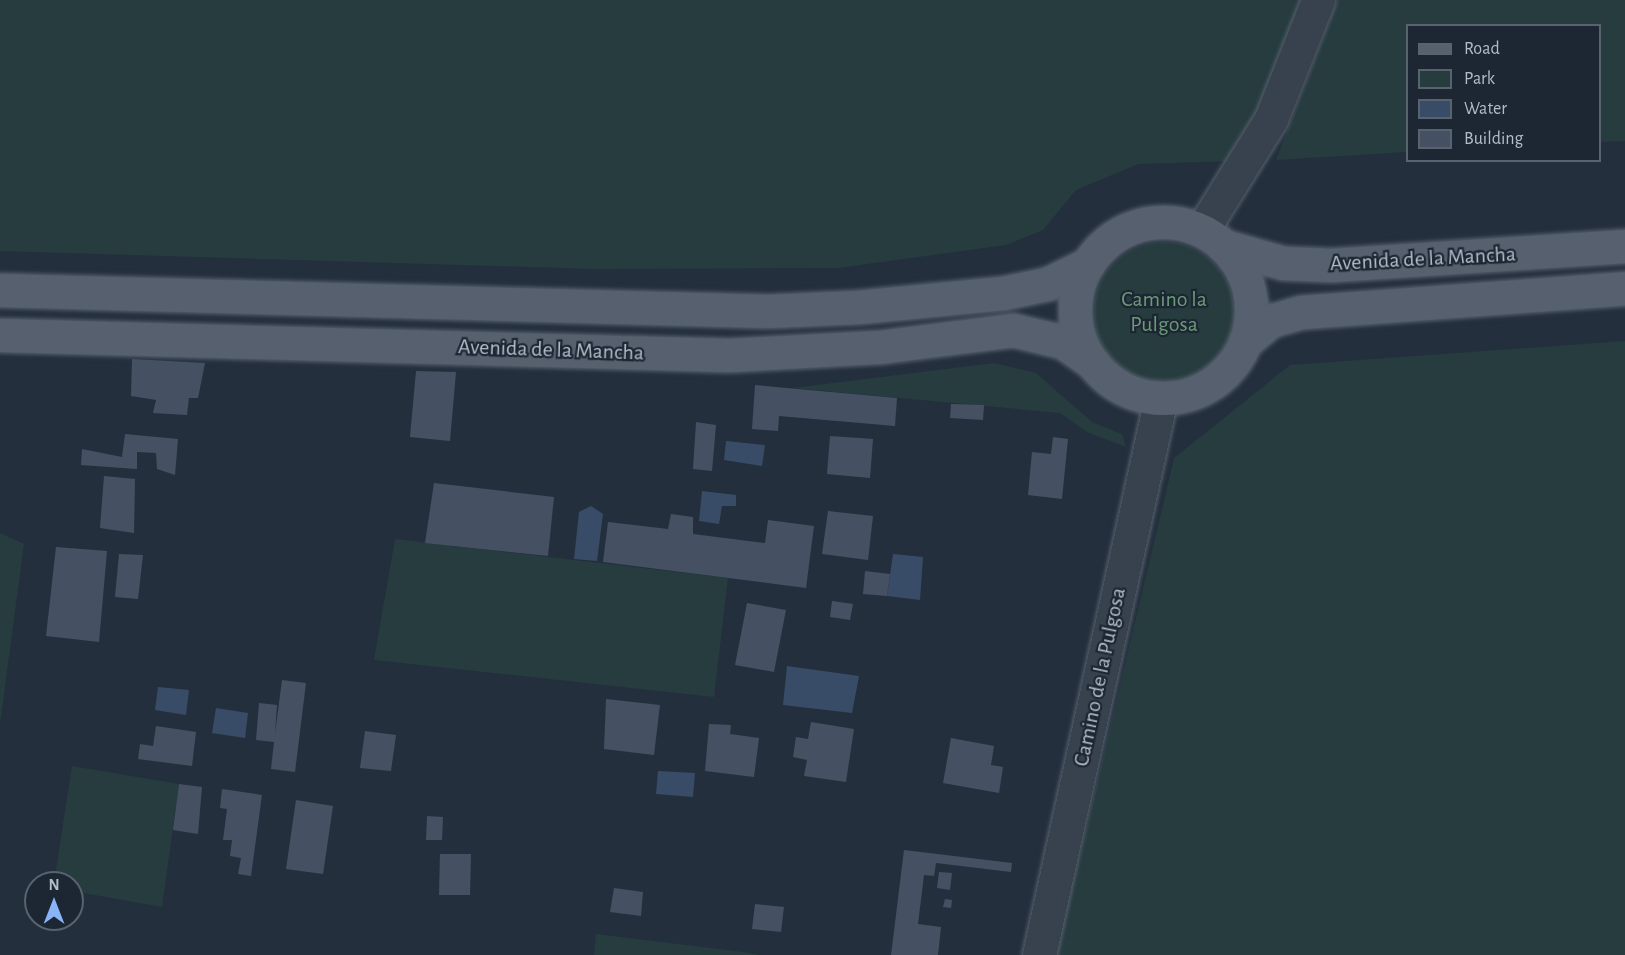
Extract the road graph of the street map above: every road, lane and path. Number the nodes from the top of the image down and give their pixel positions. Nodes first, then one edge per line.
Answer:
1 (1318, 0) edge
2 (1212, 238) junction
3 (1625, 246) edge
4 (1088, 264) junction
5 (1625, 288) edge
6 (0, 290) edge
7 (0, 335) edge
8 (1245, 342) junction
9 (1093, 363) junction
10 (1161, 398) junction
11 (1039, 955) edge

1 - 2 street
2 - 3 main road, Avenida de la Mancha
2 - 4 main road
2 - 8 main road
4 - 6 main road, Avenida de la Mancha
4 - 9 main road
5 - 8 main road, Avenida de la Mancha
7 - 9 main road, Avenida de la Mancha
8 - 10 main road
9 - 10 main road
10 - 11 street, Camino de la Pulgosa

